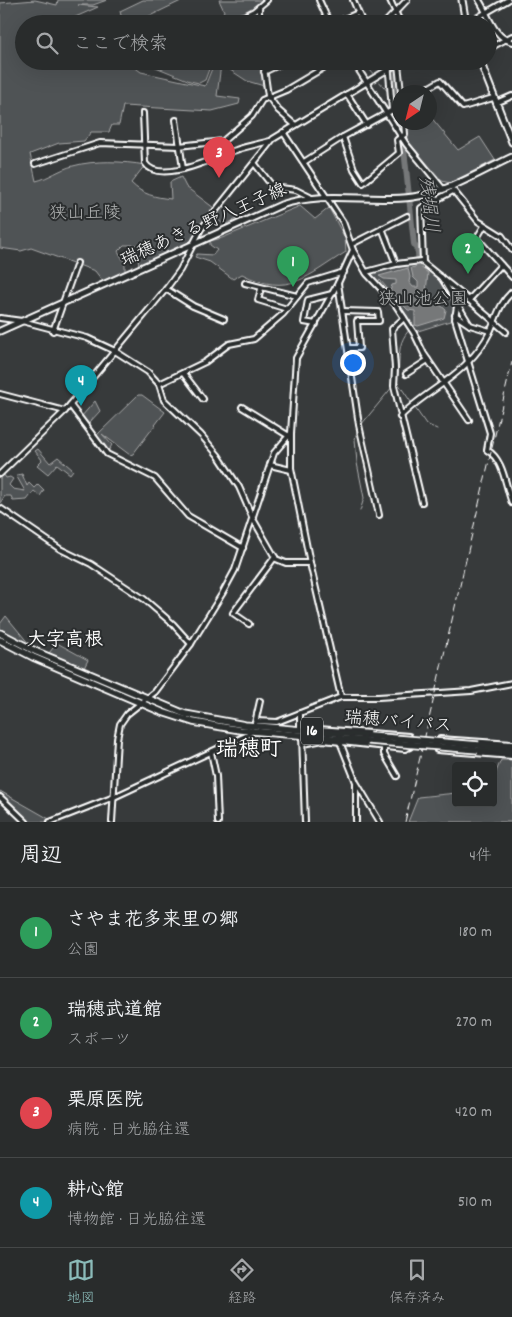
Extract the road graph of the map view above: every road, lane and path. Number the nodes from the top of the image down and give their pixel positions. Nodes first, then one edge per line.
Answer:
1 (268, 0) edge
2 (319, 0) edge
3 (353, 0) edge
4 (462, 0) edge
5 (479, 0) edge
6 (508, 0) edge
7 (391, 1) edge
8 (404, 1) edge
9 (259, 8) junction
10 (358, 12) junction
11 (486, 12) junction
12 (396, 13) joint
13 (245, 15) edge
14 (259, 15) edge
15 (326, 15) edge
16 (351, 15) edge
17 (359, 15) edge
18 (464, 15) edge
19 (481, 15) edge
20 (488, 15) edge
21 (497, 33) edge
22 (512, 36) edge
23 (504, 40) junction
24 (512, 42) edge
25 (497, 44) edge
26 (268, 70) edge
27 (320, 70) edge
28 (359, 70) edge
29 (389, 70) joint
30 (399, 70) edge
31 (483, 70) edge
32 (264, 72) joint
33 (367, 83) junction
34 (401, 85) edge
35 (433, 85) edge
36 (347, 94) junction
37 (268, 96) junction
38 (512, 96) edge
39 (494, 101) junction
40 (392, 110) joint
41 (143, 113) dead end
42 (386, 113) junction
43 (176, 120) dead end
44 (295, 125) junction
45 (367, 125) junction
46 (405, 130) edge
47 (283, 132) junction
48 (401, 136) junction
49 (343, 137) junction
50 (270, 141) junction
51 (512, 142) edge
52 (143, 146) junction
53 (179, 146) junction
54 (512, 157) edge
55 (304, 162) junction
56 (35, 164) dead end
57 (255, 164) junction
58 (183, 169) junction
59 (443, 189) junction
60 (452, 189) junction
61 (328, 196) junction
62 (310, 198) junction
63 (407, 216) dead end
64 (484, 226) junction
65 (382, 228) junction
66 (194, 244) junction
67 (352, 244) junction
68 (353, 250) junction
69 (512, 250) edge
70 (422, 261) junction
71 (77, 263) dead end
72 (396, 264) junction
73 (501, 265) junction
74 (344, 272) junction
75 (366, 272) junction
76 (440, 275) junction
77 (512, 277) edge
78 (244, 283) dead end
79 (338, 283) junction
80 (166, 289) junction
81 (261, 289) junction
82 (512, 292) edge
83 (332, 294) junction
84 (297, 296) junction
85 (469, 300) junction
86 (62, 304) junction
87 (457, 306) junction
88 (287, 309) junction
89 (344, 311) junction
90 (455, 315) junction
91 (0, 318) edge
92 (404, 318) junction
93 (224, 319) dead end
94 (22, 321) junction
95 (493, 322) junction
96 (316, 324) junction
97 (470, 325) junction
98 (0, 331) edge
99 (53, 331) junction
100 (490, 331) junction
101 (506, 332) dead end
102 (348, 348) junction
103 (115, 351) junction
104 (428, 360) junction
105 (468, 362) junction
106 (183, 373) junction
107 (406, 374) dead end
108 (159, 384) junction
109 (444, 384) junction
110 (0, 394) edge
111 (203, 398) dead end
112 (70, 405) junction
113 (242, 407) dead end
114 (65, 411) junction
115 (400, 417) junction
116 (469, 420) dead end
117 (290, 435) junction
118 (270, 465) junction
119 (291, 470) junction
120 (0, 474) edge
121 (422, 502) dead end
122 (512, 502) edge
123 (0, 508) edge
124 (379, 515) dead end
125 (253, 519) junction
126 (243, 548) junction
127 (275, 557) junction
128 (310, 563) junction
129 (249, 624) dead end
130 (0, 633) edge
131 (0, 640) edge
132 (191, 644) junction
133 (512, 683) edge
134 (341, 697) junction
135 (147, 698) junction
136 (260, 701) dead end
137 (141, 703) junction
138 (300, 713) junction
139 (254, 726) junction
140 (298, 728) junction
141 (302, 735) junction
142 (369, 738) junction
143 (340, 742) junction
144 (303, 744) junction
145 (384, 746) junction
146 (512, 746) edge
147 (479, 748) junction
148 (211, 752) junction
149 (512, 752) edge
150 (512, 756) edge
151 (397, 776) dead end
152 (356, 782) junction
153 (0, 797) edge
154 (114, 797) junction
155 (26, 822) edge
156 (50, 822) edge
157 (112, 822) edge
158 (218, 822) edge
159 (305, 822) edge
160 (356, 822) edge
161 (380, 822) edge

1 - 9 street
2 - 15 street
3 - 10 street
4 - 18 main road
5 - 11 street
6 - 11 street
7 - 12 street
8 - 12 street
9 - 13 street
9 - 14 street
10 - 16 street
10 - 17 street
11 - 19 street
11 - 20 street
21 - 23 street
22 - 23 street
23 - 24 street
23 - 25 street
26 - 32 street
27 - 37 street
28 - 33 street
29 - 33 street
29 - 40 street
30 - 34 street
31 - 39 main road
32 - 37 street
33 - 36 street
33 - 42 street
35 - 39 street
36 - 44 street
36 - 45 street
37 - 44 street
37 - 53 street
38 - 39 street
39 - 51 main road
40 - 42 street
41 - 52 street
42 - 45 street
42 - 48 street
43 - 53 street
44 - 47 street
45 - 49 street
46 - 48 street
47 - 50 street
47 - 55 street
48 - 49 street
48 - 59 street
49 - 55 street
50 - 57 street
50 - 58 street
52 - 53 street
52 - 56 street
52 - 58 street
53 - 58 street
54 - 60 main road, 瑞穂あきる野八王子線
55 - 61 street
57 - 62 street
57 - 66 street
59 - 60 main road, 瑞穂あきる野八王子線
59 - 61 main road, 瑞穂あきる野八王子線
60 - 64 street
60 - 70 street
61 - 62 main road, 瑞穂あきる野八王子線
61 - 67 street
62 - 66 main road, 瑞穂あきる野八王子線
63 - 65 street
64 - 69 street
64 - 73 street
65 - 67 street
65 - 72 street
66 - 80 street
66 - 86 main road, 瑞穂あきる野八王子線
67 - 68 street
68 - 74 street
68 - 75 street
70 - 72 street
70 - 76 street
71 - 86 street
72 - 75 street
73 - 77 street
73 - 85 street
74 - 79 street
74 - 84 street
75 - 92 street
76 - 85 street
76 - 87 street
78 - 81 street
79 - 83 street
79 - 89 street
80 - 93 street
80 - 103 street
81 - 84 street
81 - 88 street
82 - 95 street
83 - 96 street
83 - 96 street
84 - 88 street
85 - 95 street
86 - 94 main road, 瑞穂あきる野八王子線
86 - 99 street
87 - 90 street
87 - 97 street
88 - 106 street
89 - 102 street
89 - 102 street
90 - 97 street
90 - 105 street
91 - 94 street
92 - 104 street
92 - 115 street
94 - 98 main road, 瑞穂あきる野八王子線
94 - 99 street
95 - 100 street
95 - 101 street
96 - 117 street
97 - 100 street
99 - 103 street
100 - 105 street
102 - 124 street
103 - 108 street
103 - 112 street
104 - 107 street
104 - 109 street
105 - 109 street
105 - 122 street
106 - 108 street
106 - 111 street
108 - 125 street
109 - 115 street
109 - 116 street
110 - 114 street
112 - 114 street
112 - 126 street
113 - 117 street
114 - 120 street
115 - 121 street
117 - 118 street
117 - 119 street
118 - 119 street
118 - 125 street
119 - 128 street
123 - 132 street
125 - 126 street
125 - 127 street
126 - 132 street
127 - 128 street
127 - 129 street
128 - 134 street
130 - 135 highway, 瑞穂バイパス / 16
131 - 137 highway, 瑞穂バイパス / 16
132 - 135 street
133 - 134 street
134 - 138 street
135 - 137 street
135 - 139 highway, 瑞穂バイパス / 16
136 - 139 street
137 - 139 highway, 瑞穂バイパス / 16
137 - 154 street
138 - 139 street
138 - 140 street
139 - 140 highway, 瑞穂バイパス / 16
139 - 141 highway, 瑞穂バイパス / 16
139 - 148 street
140 - 142 highway, 瑞穂バイパス / 16
140 - 145 street
141 - 142 highway, 瑞穂バイパス / 16
141 - 144 street
142 - 147 highway, 瑞穂バイパス / 16, bridge
143 - 144 street
143 - 145 street
143 - 152 street
144 - 159 street
145 - 151 street
146 - 147 highway, 瑞穂バイパス / 16
146 - 150 street
147 - 149 highway, 瑞穂バイパス / 16
148 - 154 street
148 - 158 street
152 - 160 street
152 - 161 street
153 - 155 street
154 - 156 street
154 - 157 street

